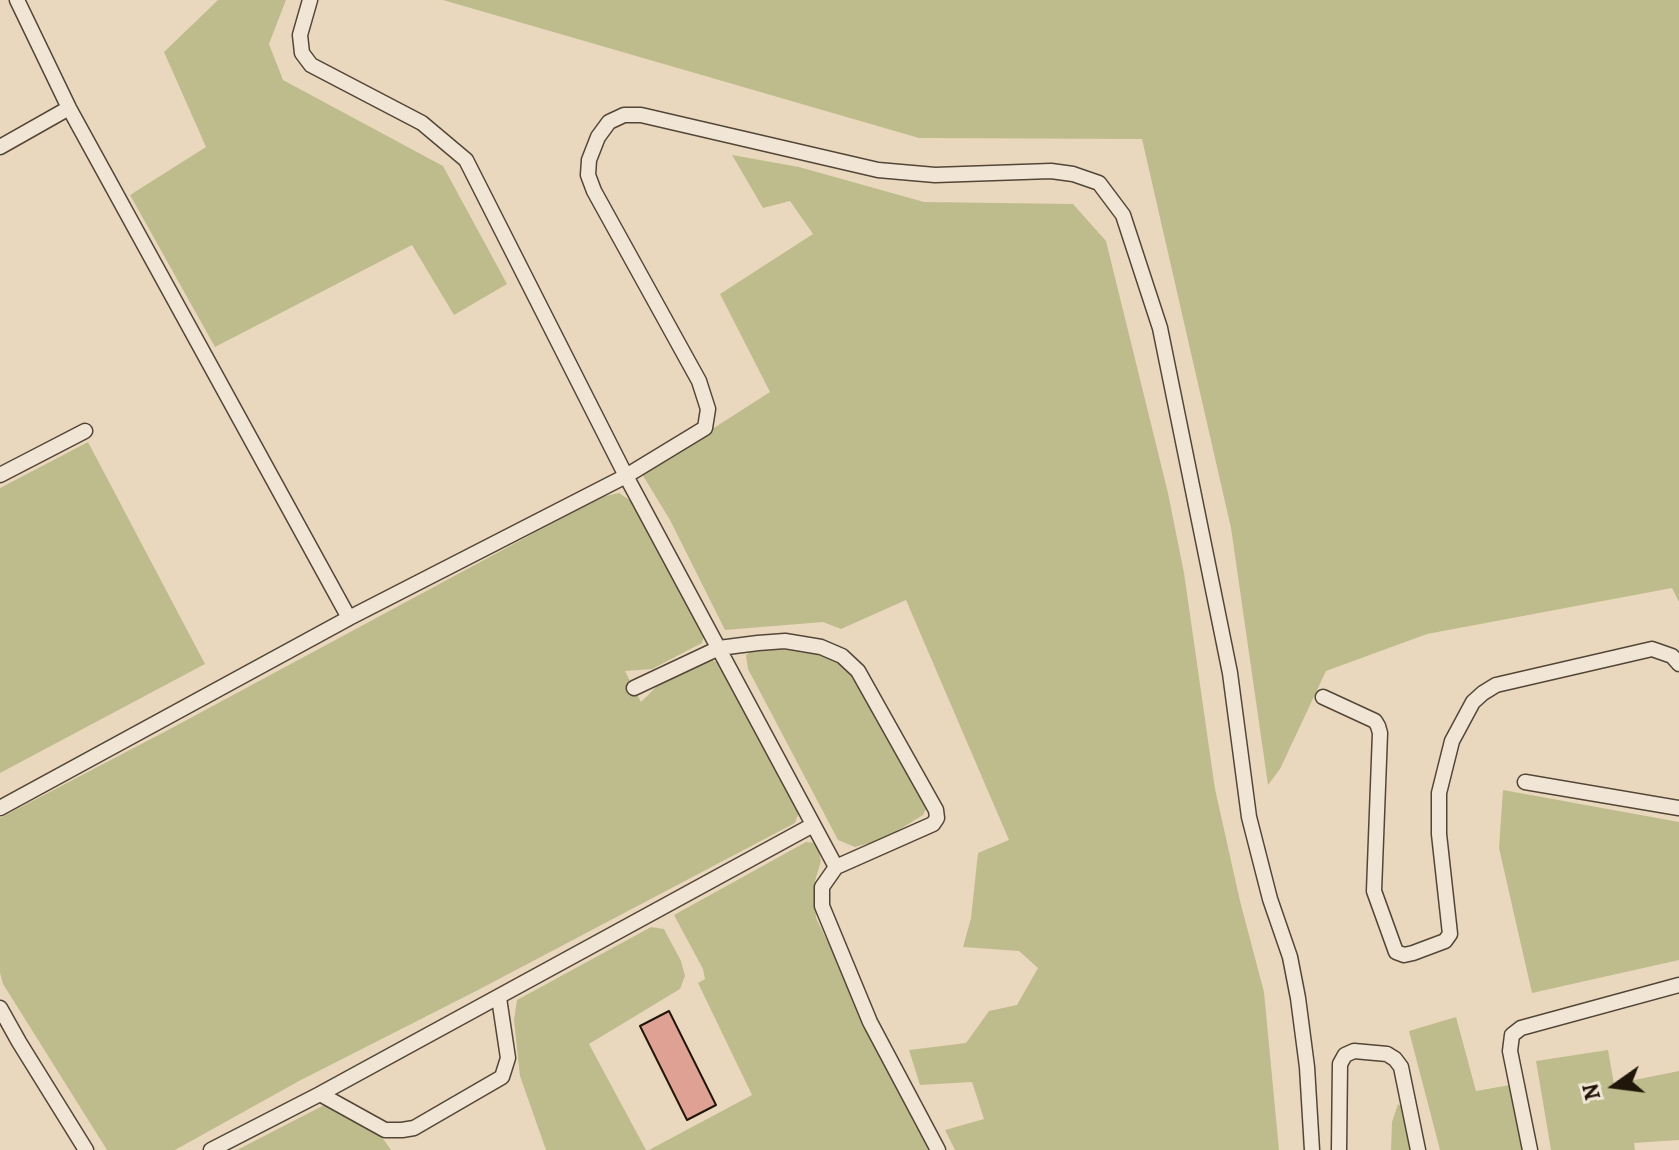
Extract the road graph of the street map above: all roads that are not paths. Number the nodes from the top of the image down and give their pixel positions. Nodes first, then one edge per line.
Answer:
1 (17, 0) edge
2 (310, 0) edge
3 (69, 108) junction
4 (0, 147) edge
5 (85, 431) dead end
6 (0, 475) edge
7 (626, 476) junction
8 (349, 618) junction
9 (719, 648) junction
10 (1679, 664) edge
11 (634, 688) dead end
12 (1323, 697) dead end
13 (1525, 782) dead end
14 (0, 808) edge
15 (1679, 808) edge
16 (813, 825) junction
17 (836, 867) junction
18 (1679, 985) edge
19 (499, 998) junction
20 (0, 1008) edge
21 (320, 1094) junction
22 (86, 1150) edge
23 (211, 1150) edge
24 (938, 1150) edge
25 (1312, 1150) edge
26 (1339, 1150) edge
27 (1418, 1150) edge
28 (1530, 1150) edge

1 - 3 street
2 - 7 street
3 - 4 street
3 - 8 street
5 - 6 street
7 - 8 street
7 - 9 street
7 - 25 street
8 - 14 street
9 - 11 street
9 - 16 street
9 - 17 street
10 - 12 street
13 - 15 street
16 - 17 street
16 - 19 street
17 - 24 street
18 - 28 street
19 - 21 street
19 - 21 street
20 - 22 street
21 - 23 street
26 - 27 street

